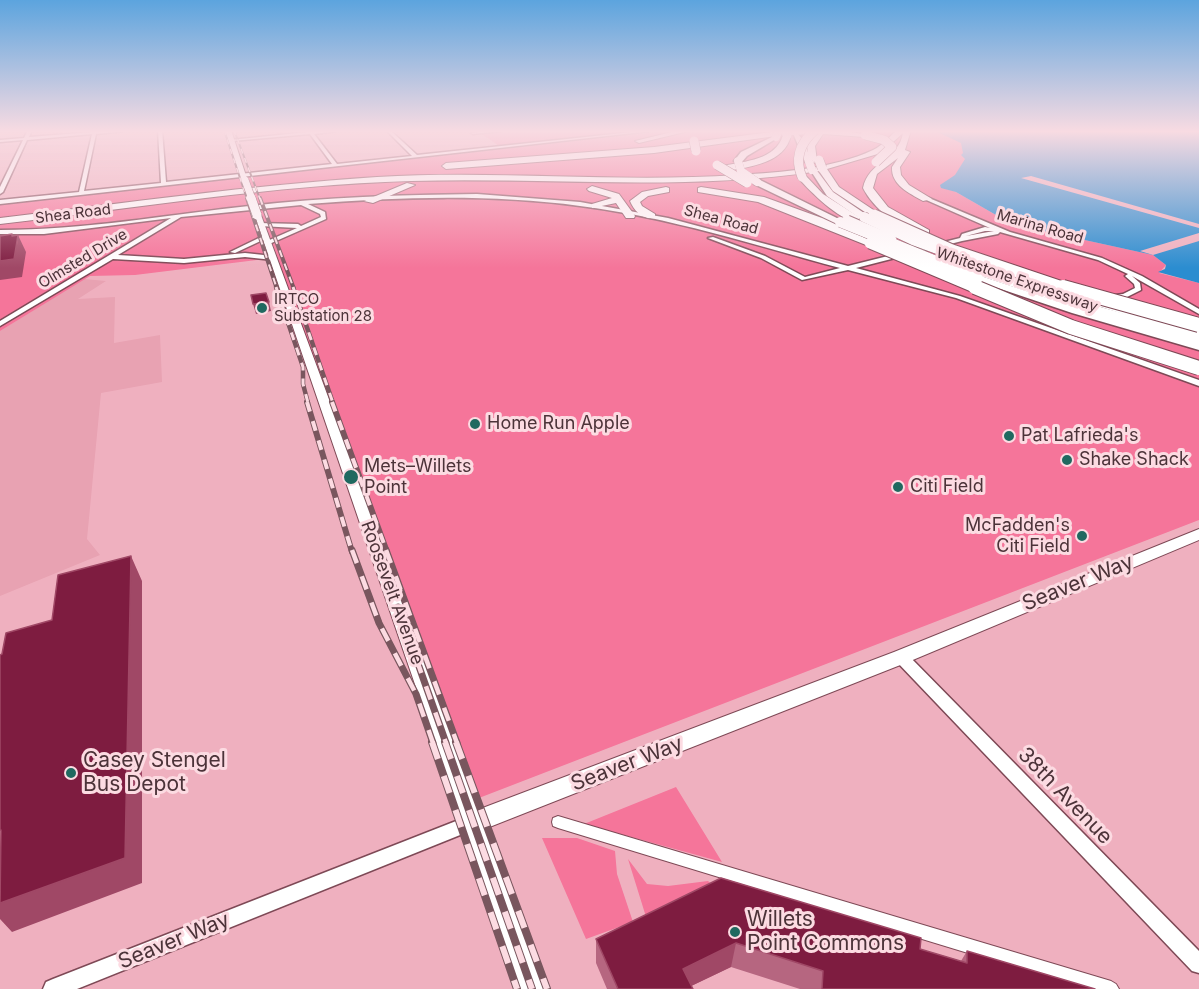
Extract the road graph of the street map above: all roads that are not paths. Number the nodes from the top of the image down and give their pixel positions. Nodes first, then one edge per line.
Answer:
1 (8, 176) edge
2 (85, 176) edge
3 (163, 176) edge
4 (258, 176) edge
5 (322, 176) edge
6 (397, 176) edge
7 (570, 176) edge
8 (628, 176) edge
9 (690, 176) edge
10 (737, 176) edge
11 (740, 176) edge
12 (746, 176) edge
13 (748, 176) edge
14 (802, 176) edge
15 (819, 176) edge
16 (825, 176) edge
17 (860, 176) edge
18 (871, 176) edge
19 (897, 176) edge
20 (607, 177) junction
21 (244, 178) junction
22 (752, 182) junction
23 (464, 183) junction
24 (164, 184) junction
25 (511, 184) junction
26 (589, 186) junction
27 (823, 187) joint
28 (278, 188) junction
29 (395, 189) junction
30 (698, 189) junction
31 (771, 189) joint
32 (0, 192) edge
33 (81, 194) junction
34 (404, 196) junction
35 (617, 197) junction
36 (374, 199) junction
37 (927, 199) joint
38 (0, 202) edge
39 (299, 203) junction
40 (306, 206) junction
41 (596, 206) junction
42 (0, 212) edge
43 (627, 213) junction
44 (651, 216) junction
45 (177, 218) junction
46 (860, 218) junction
47 (0, 219) edge
48 (260, 224) junction
49 (313, 224) junction
50 (998, 230) junction
51 (1, 232) edge
52 (21, 240) dead end
53 (3, 241) edge
54 (870, 243) junction
55 (268, 246) junction
56 (112, 257) junction
57 (207, 258) junction
58 (1113, 265) junction
59 (848, 268) junction
60 (975, 274) junction
61 (1047, 288) junction
62 (1043, 301) junction
63 (1199, 312) edge
64 (1199, 319) edge
65 (0, 324) edge
66 (1199, 325) edge
67 (1199, 334) edge
68 (1199, 340) edge
69 (1199, 346) edge
70 (1199, 353) edge
71 (1199, 368) edge
72 (1199, 383) edge
73 (1199, 534) edge
74 (901, 657) junction
75 (474, 822) junction
76 (558, 822) dead end
77 (1199, 964) edge
78 (53, 989) edge
79 (533, 989) edge
80 (1111, 989) edge

1 - 32 street
2 - 33 street
3 - 24 street
4 - 21 street
5 - 42 highway
6 - 47 highway
7 - 20 highway
8 - 20 highway
9 - 20 highway
10 - 28 highway
11 - 22 highway, bridge
12 - 22 main road, bridge
13 - 26 highway
14 - 46 highway, bridge
15 - 27 highway
16 - 46 highway
17 - 46 highway, bridge
18 - 46 highway
19 - 37 highway
21 - 24 street
21 - 48 main road, Roosevelt Avenue, bridge
22 - 31 main road
22 - 46 highway
23 - 25 highway
23 - 28 highway
23 - 29 highway
24 - 33 street
25 - 26 highway
25 - 35 highway
26 - 30 highway
27 - 46 main road
28 - 47 highway
29 - 34 highway
29 - 36 highway
30 - 44 highway
30 - 46 highway
31 - 46 highway
33 - 38 street
34 - 36 street, Shea Road
34 - 41 street, Shea Road
35 - 41 highway
35 - 43 highway
36 - 39 street, Shea Road
36 - 40 street, Shea Road
36 - 43 street, Shea Road
37 - 50 street, Marina Road
39 - 40 street
39 - 45 street, Shea Road
40 - 45 street, Shea Road
40 - 49 street
41 - 43 street, Shea Road
43 - 44 street, Shea Road
43 - 59 street, Shea Road
44 - 59 street, Shea Road
45 - 51 street, Shea Road
45 - 52 street, Shea Road
45 - 56 street, Olmsted Drive
46 - 54 highway, Whitestone Expressway
46 - 60 highway, bridge
46 - 61 main road, bridge
46 - 64 highway, Whitestone Expressway
46 - 66 highway, bridge
48 - 49 street
48 - 55 main road, Roosevelt Avenue
49 - 55 street
50 - 58 street, Marina Road
50 - 59 street
51 - 53 street
54 - 70 highway, Whitestone Expressway, bridge
54 - 71 highway, bridge
55 - 57 street
55 - 57 street
55 - 75 main road, Roosevelt Avenue
56 - 57 street
56 - 65 street, Olmsted Drive
58 - 61 street, Marina Road
58 - 63 street, Marina Road
59 - 72 street, Shea Road
60 - 62 main road
60 - 68 highway
61 - 67 main road
62 - 69 main road
62 - 70 main road
73 - 74 main road, Seaver Way
74 - 75 main road, Seaver Way
74 - 77 street, 38th Avenue
75 - 78 street, Seaver Way
75 - 79 main road, Roosevelt Avenue
76 - 80 street

